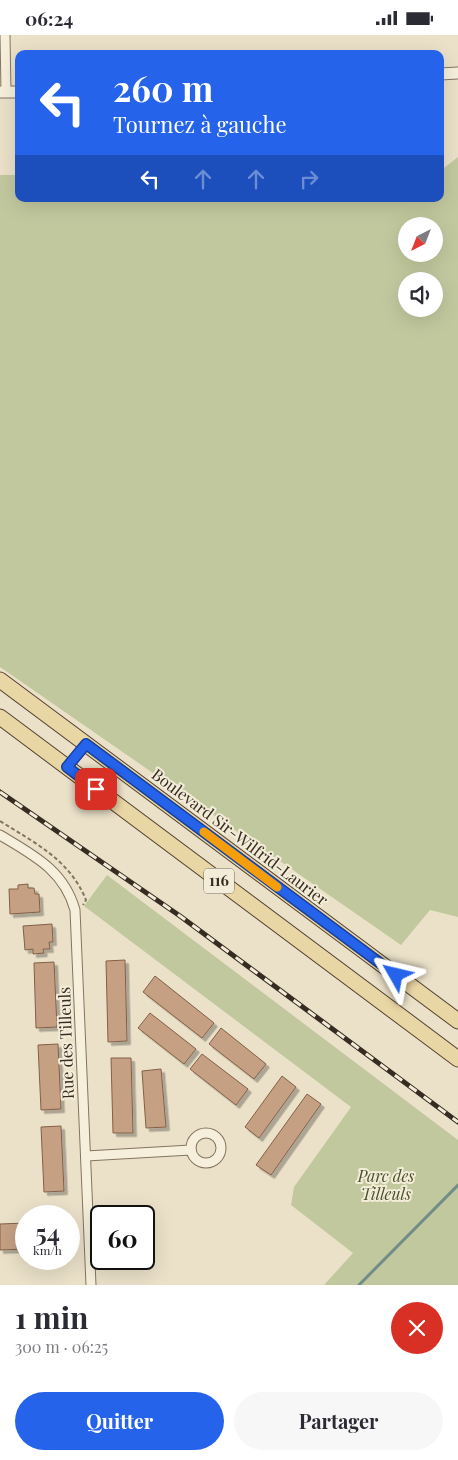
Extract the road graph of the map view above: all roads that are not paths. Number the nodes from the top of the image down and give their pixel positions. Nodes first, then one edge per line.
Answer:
1 (5, 35) edge
2 (458, 73) edge
3 (444, 74) edge
4 (3, 92) edge
5 (0, 680) edge
6 (0, 717) edge
7 (86, 744) junction
8 (67, 767) junction
9 (0, 835) edge
10 (458, 1021) edge
11 (458, 1059) edge
12 (191, 1150) dead end
13 (86, 1156) junction
14 (91, 1285) edge

1 - 4 street
2 - 3 street
5 - 7 main road, Boulevard Sir-Wilfrid-Laurier / 116
6 - 8 main road, 116
7 - 8 lane
7 - 10 main road, Boulevard Sir-Wilfrid-Laurier / 116
8 - 11 main road, 116
9 - 13 street, Rue des Tilleuls
12 - 13 street
13 - 14 street, Rue des Tilleuls

